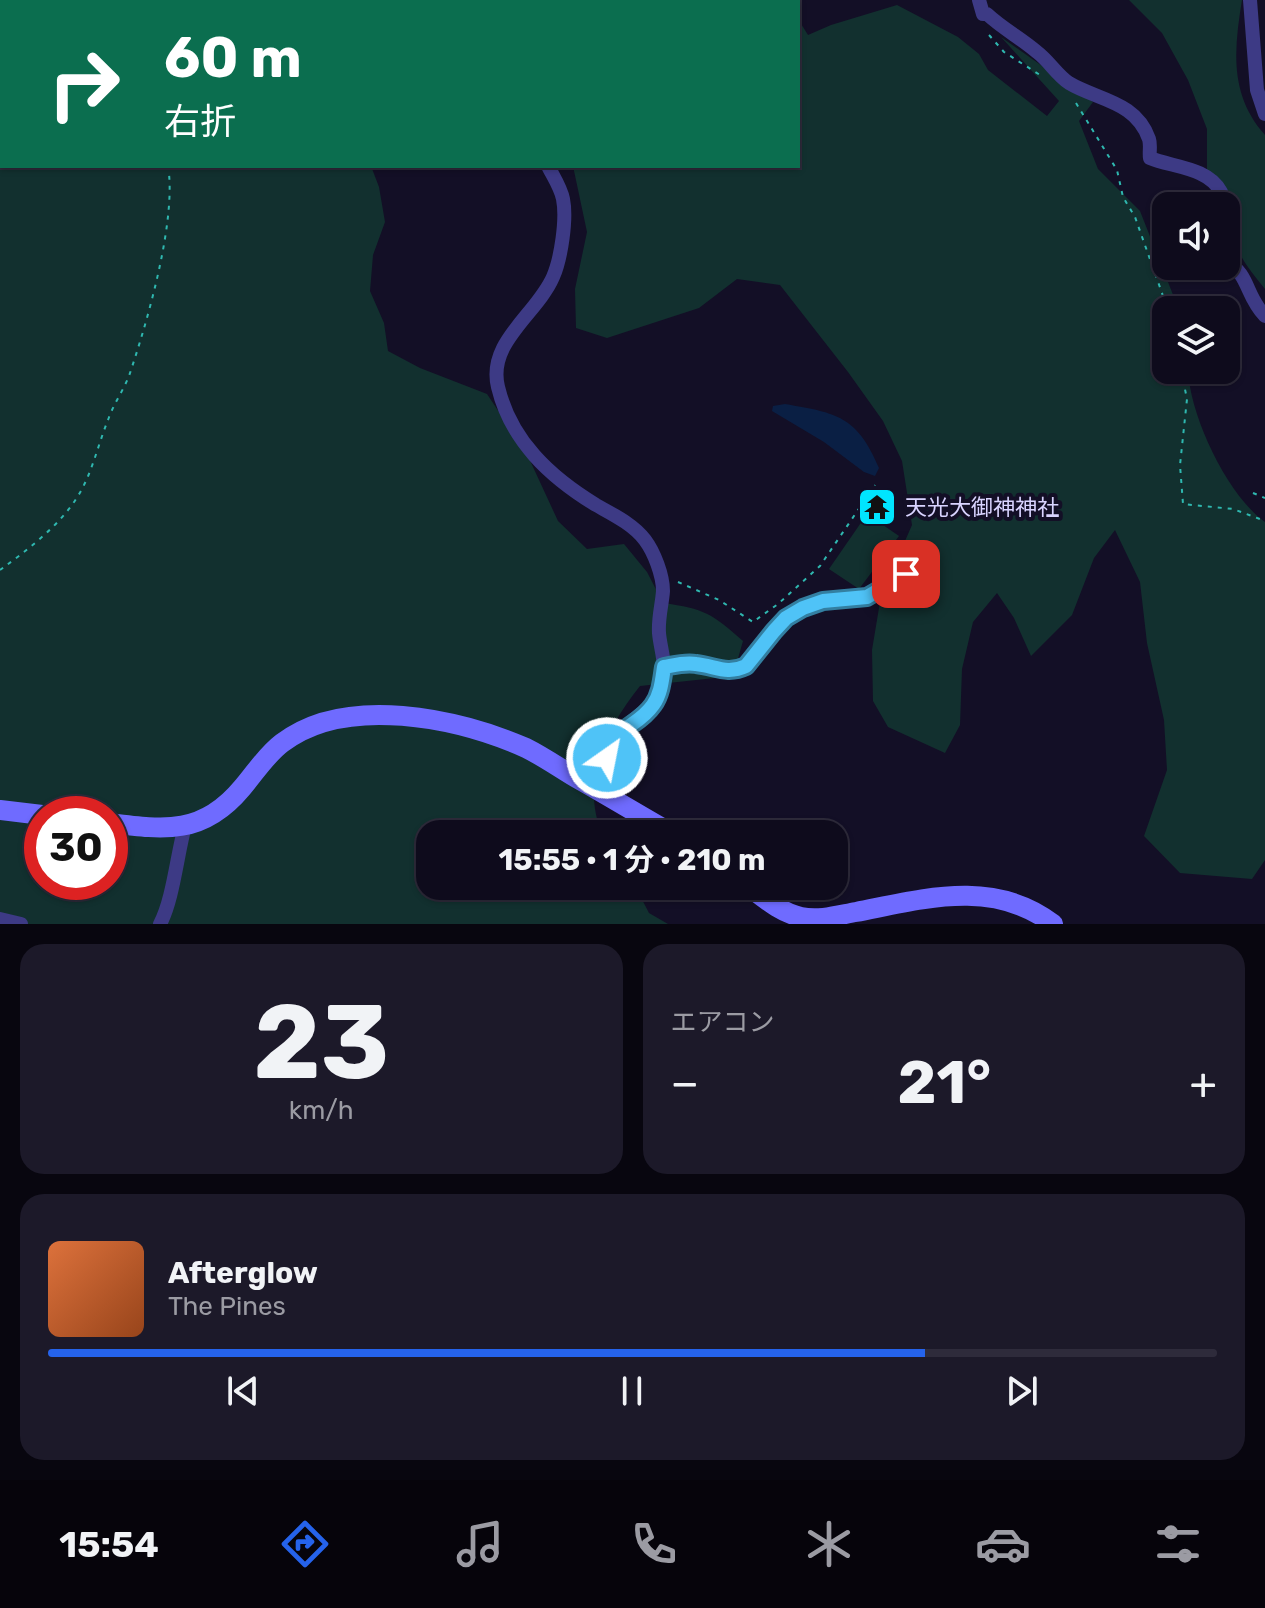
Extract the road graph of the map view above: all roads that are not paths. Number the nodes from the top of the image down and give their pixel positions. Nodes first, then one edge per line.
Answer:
1 (1250, 0) edge
2 (981, 7) edge
3 (1259, 32) edge
4 (1264, 107) edge
5 (549, 168) edge
6 (1221, 192) edge
7 (1240, 271) edge
8 (1265, 316) edge
9 (906, 574) dead end
10 (664, 667) junction
11 (602, 793) junction
12 (0, 810) edge
13 (24, 813) edge
14 (649, 820) edge
15 (128, 825) edge
16 (185, 826) junction
17 (767, 900) edge
18 (0, 919) edge
19 (21, 924) edge
20 (160, 924) edge
21 (1053, 924) edge

1 - 3 street
2 - 6 street
3 - 4 street
5 - 10 street
7 - 8 street
9 - 10 street
10 - 11 street
11 - 14 main road
11 - 16 main road
12 - 13 main road
15 - 16 main road
16 - 20 street
17 - 21 main road
18 - 19 street

